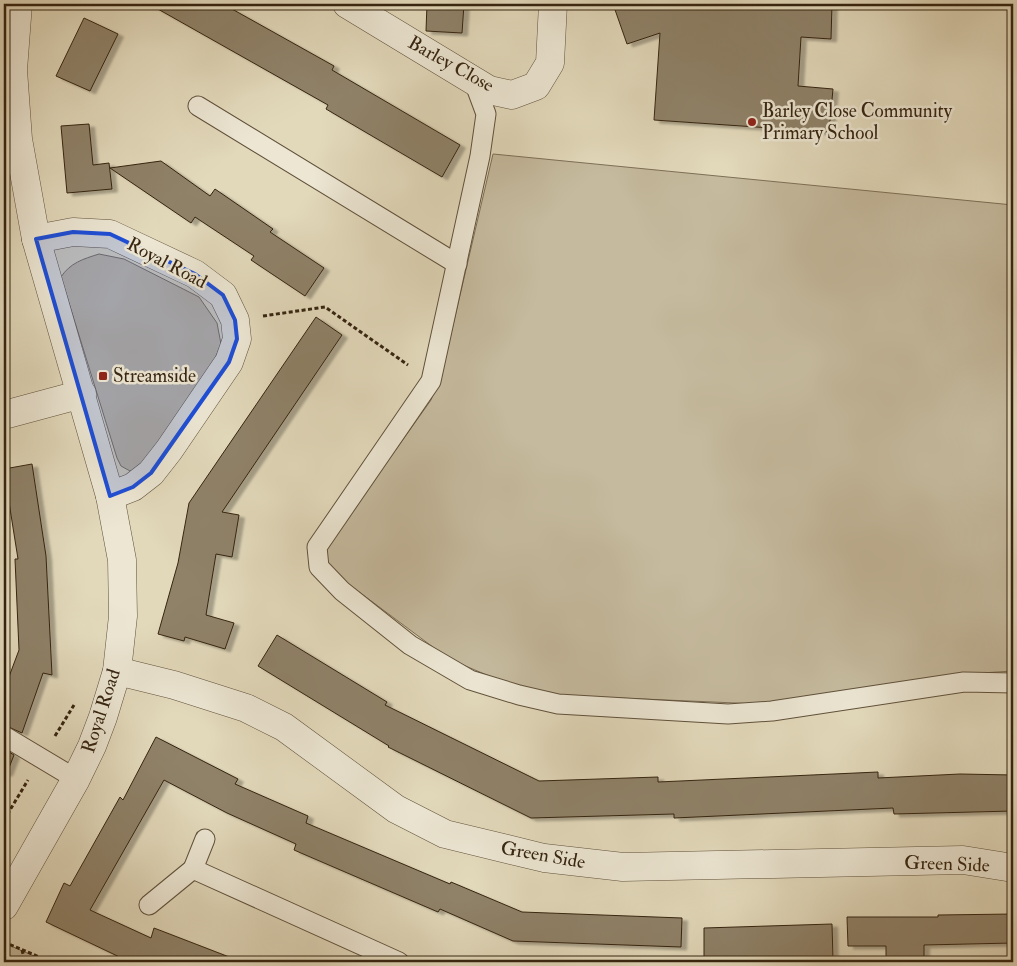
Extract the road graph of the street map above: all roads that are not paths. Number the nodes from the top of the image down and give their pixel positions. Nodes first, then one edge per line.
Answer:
1 (18, 4) edge
2 (347, 4) edge
3 (553, 4) edge
4 (473, 79) junction
5 (198, 106) dead end
6 (36, 239) junction
7 (456, 264) junction
8 (82, 394) junction
9 (4, 416) edge
10 (110, 496) junction
11 (117, 671) junction
12 (1013, 683) edge
13 (4, 736) edge
14 (76, 779) junction
15 (205, 839) dead end
16 (1013, 868) edge
17 (193, 869) junction
18 (149, 905) dead end
19 (4, 906) edge
20 (399, 962) edge

1 - 6 street, Royal Road
2 - 4 street, Barley Close
3 - 4 street, Barley Close
4 - 7 lane
5 - 7 lane
6 - 8 street, Royal Road
6 - 10 street, Royal Road
7 - 12 lane
8 - 9 street
8 - 10 street, Royal Road
10 - 11 street, Royal Road
11 - 14 street, Royal Road
11 - 16 street, Green Side
13 - 14 lane
14 - 19 street, Royal Road
15 - 17 lane
17 - 18 lane
17 - 20 lane

